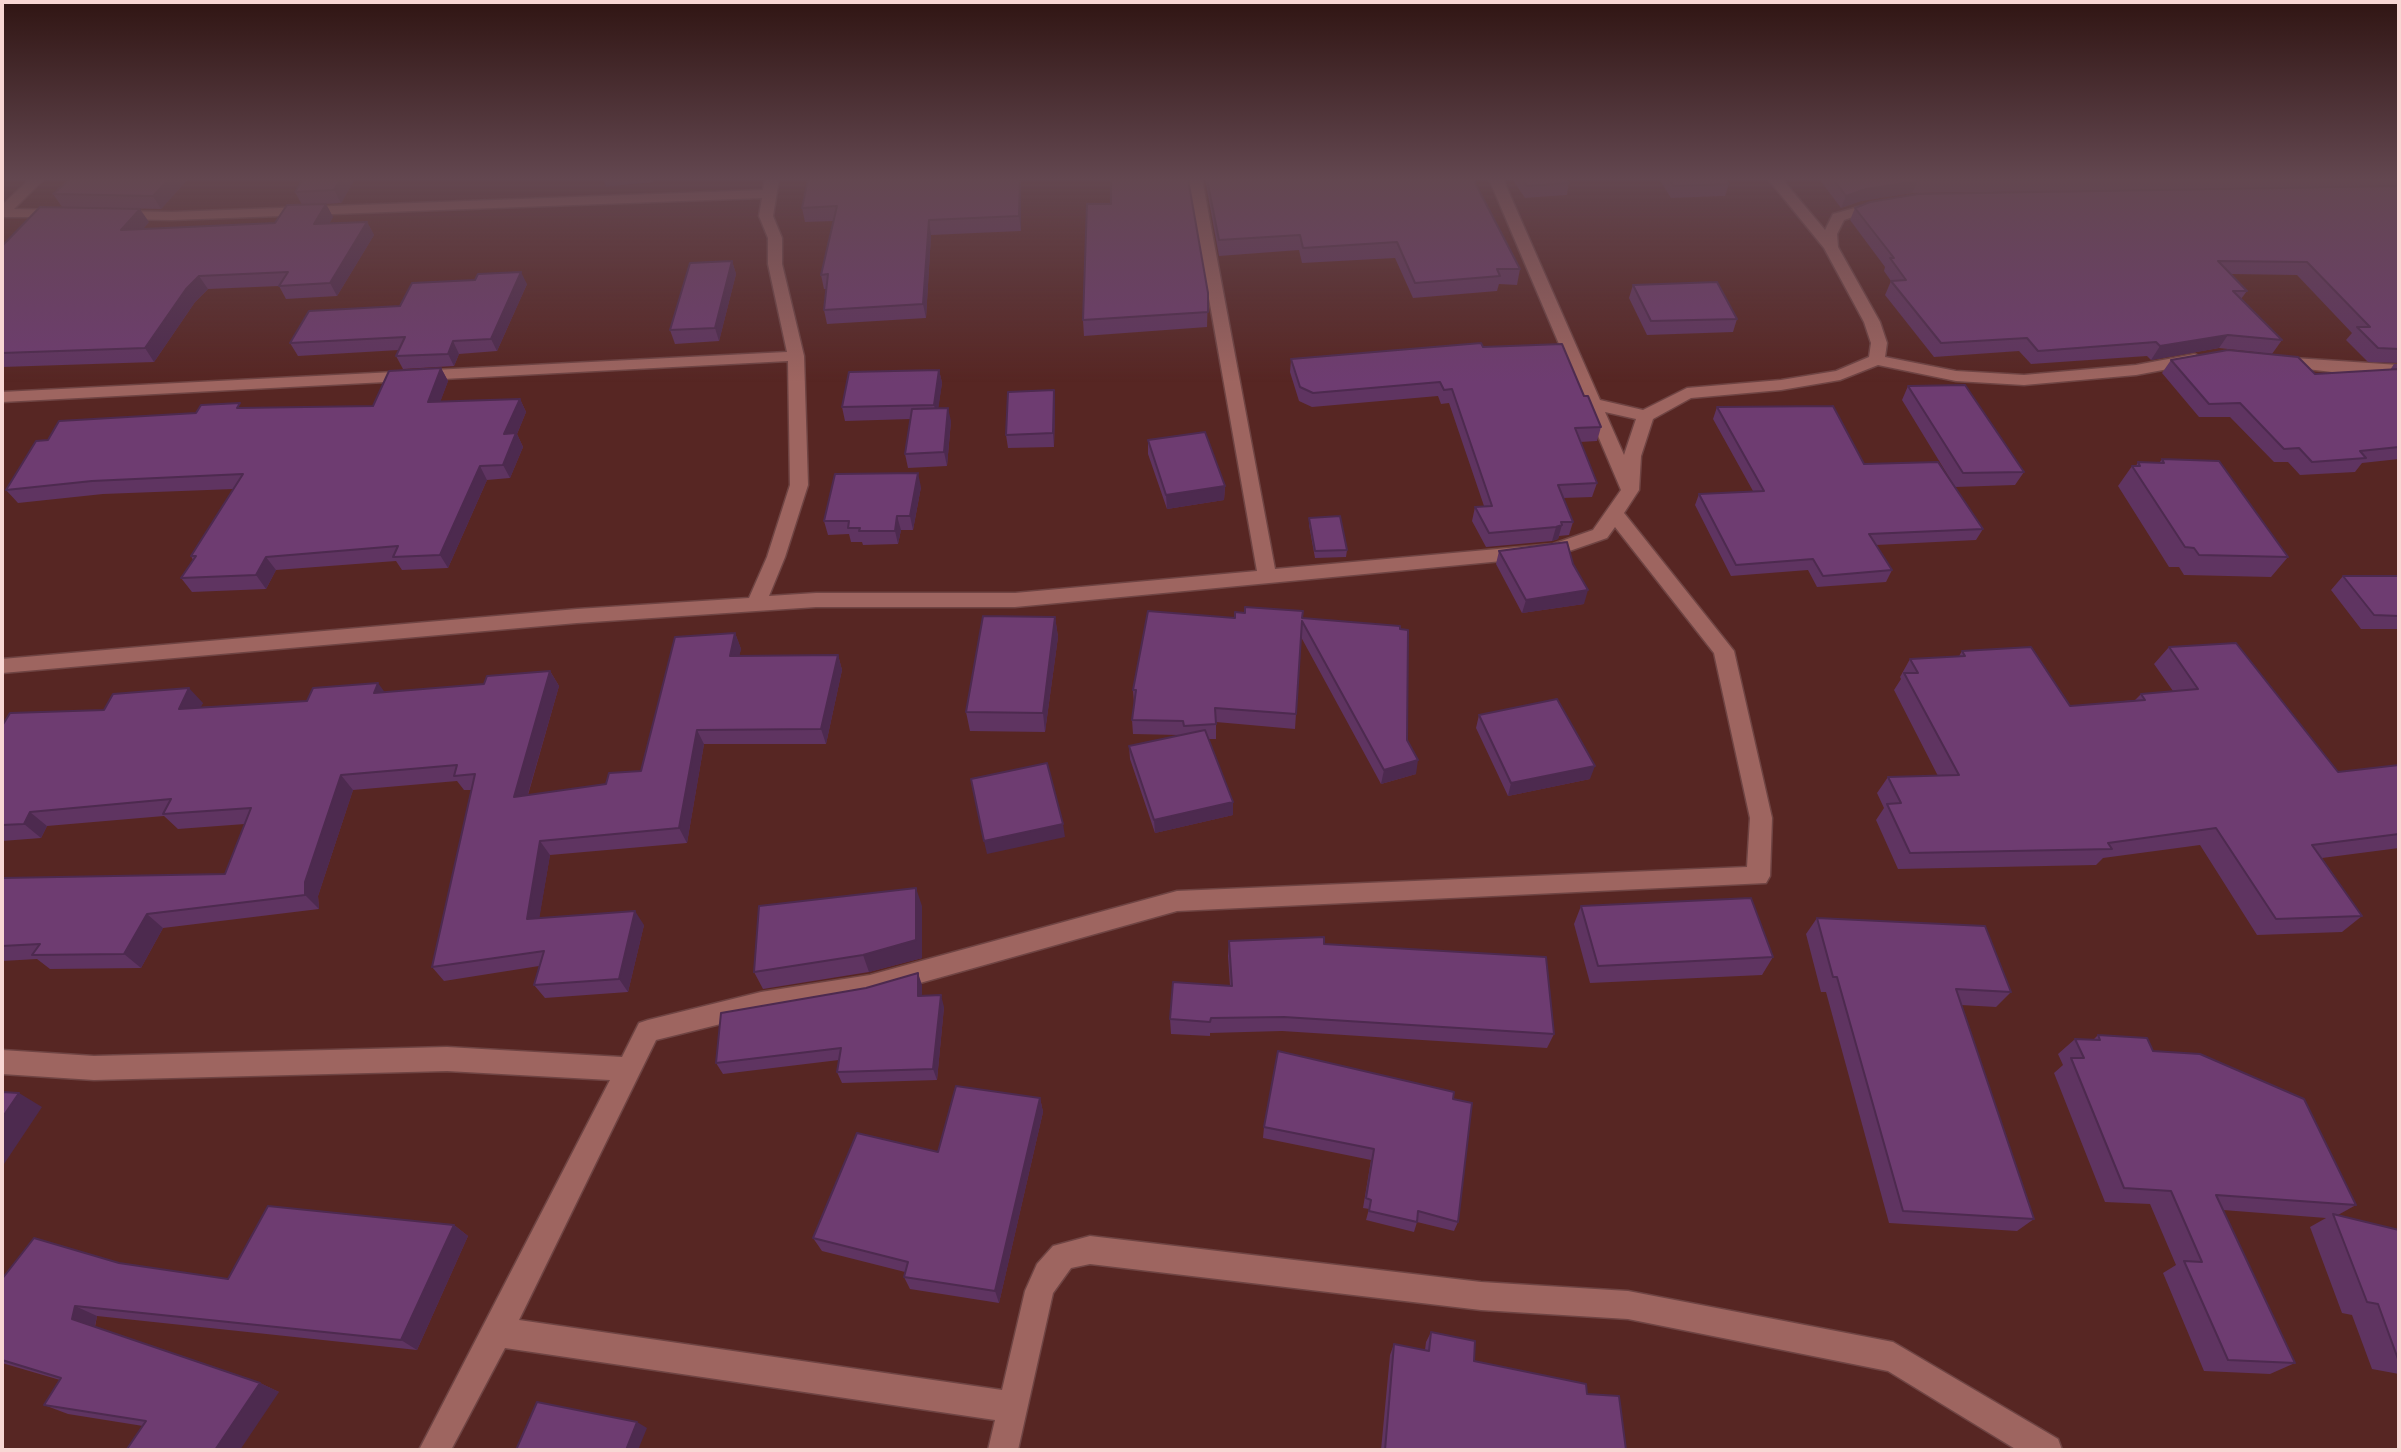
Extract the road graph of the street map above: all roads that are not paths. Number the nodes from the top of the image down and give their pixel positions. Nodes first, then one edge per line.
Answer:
1 (775, 247) edge
2 (1207, 247) edge
3 (1526, 247) edge
4 (1831, 247) edge
5 (796, 356) junction
6 (2212, 356) edge
7 (1877, 360) junction
8 (2258, 360) edge
9 (2399, 370) edge
10 (2, 397) edge
11 (1594, 404) junction
12 (1645, 416) junction
13 (1630, 490) junction
14 (1616, 516) junction
15 (1267, 576) junction
16 (755, 606) junction
17 (2, 666) edge
18 (2, 1062) edge
19 (629, 1069) junction
20 (498, 1332) junction
21 (1012, 1406) junction
22 (434, 1450) edge
23 (1003, 1450) edge
24 (2047, 1450) edge

1 - 5 street
2 - 15 street
3 - 11 street
4 - 7 street
5 - 10 street
5 - 16 street
6 - 7 street
7 - 12 street
8 - 9 street
11 - 12 street
11 - 13 street
12 - 13 street
13 - 14 street
14 - 15 street
14 - 19 street
15 - 16 street
16 - 17 street
18 - 19 street
19 - 20 street
20 - 21 street
20 - 22 street
21 - 23 street
21 - 24 street

